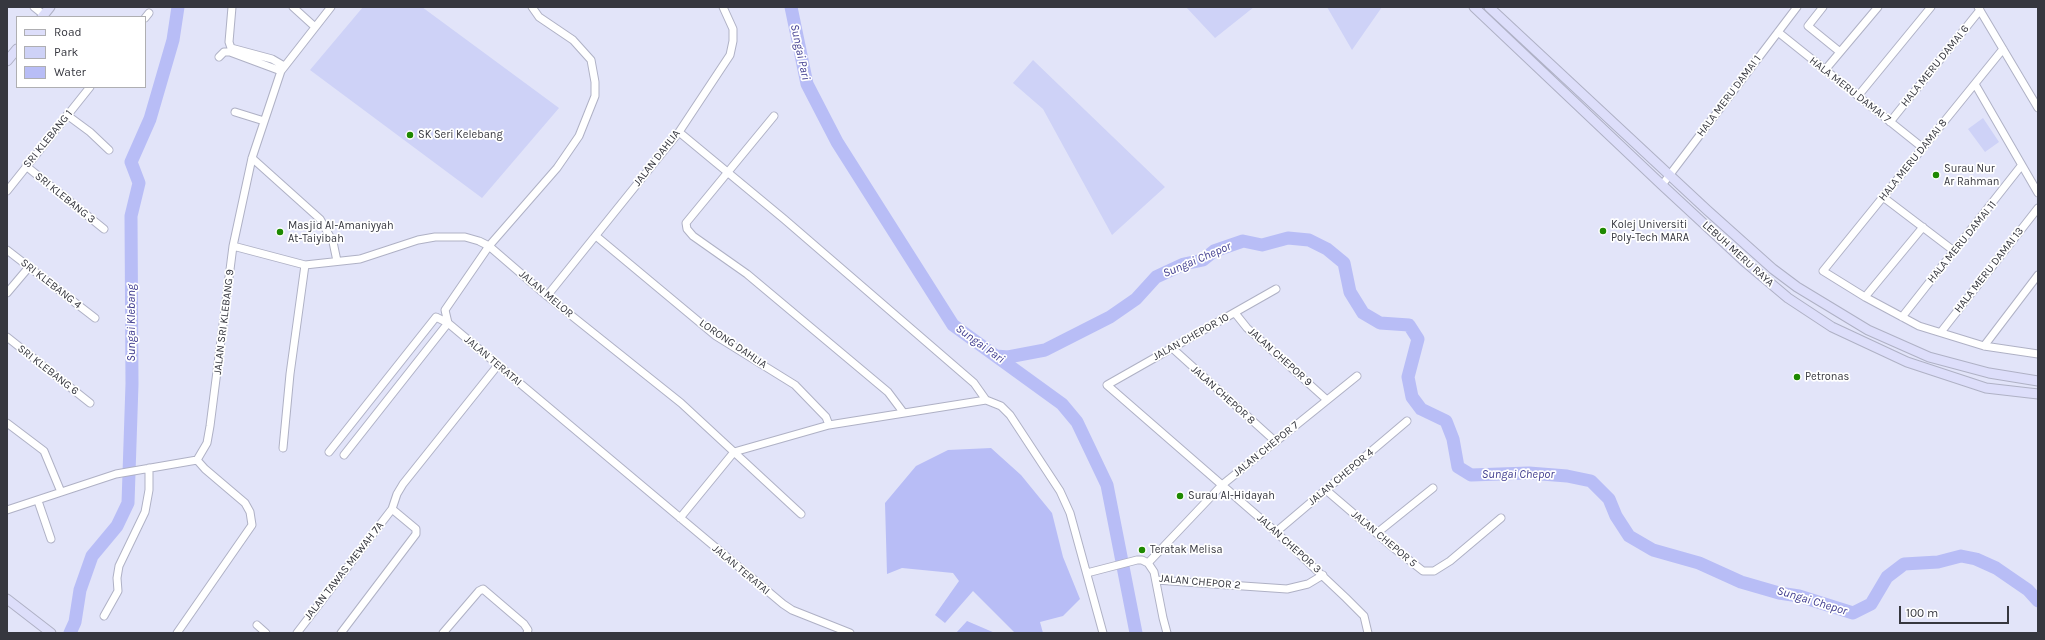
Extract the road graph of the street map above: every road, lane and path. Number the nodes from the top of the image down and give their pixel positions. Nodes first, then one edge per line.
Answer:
1 (34, 7) edge
2 (50, 7) edge
3 (232, 7) edge
4 (293, 7) edge
5 (330, 7) edge
6 (532, 7) edge
7 (723, 7) edge
8 (1474, 7) edge
9 (1490, 7) edge
10 (1797, 7) edge
11 (1823, 7) edge
12 (1878, 7) edge
13 (1931, 7) edge
14 (1979, 9) edge
15 (43, 16) edge
16 (315, 27) junction
17 (1778, 32) junction
18 (2003, 49) junction
19 (16, 50) edge
20 (1840, 52) junction
21 (219, 57) dead end
22 (7, 60) edge
23 (283, 69) junction
24 (1825, 70) junction
25 (1975, 84) junction
26 (89, 88) edge
27 (1858, 96) junction
28 (2038, 108) edge
29 (235, 112) dead end
30 (67, 115) junction
31 (774, 116) dead end
32 (264, 120) junction
33 (1890, 122) junction
34 (679, 132) junction
35 (1923, 148) junction
36 (109, 150) dead end
37 (252, 158) junction
38 (26, 166) junction
39 (2021, 166) junction
40 (727, 173) junction
41 (1669, 176) junction
42 (1662, 185) junction
43 (7, 190) edge
44 (2038, 193) edge
45 (1883, 197) junction
46 (2038, 208) edge
47 (1923, 228) junction
48 (104, 229) dead end
49 (596, 236) junction
50 (233, 246) junction
51 (489, 246) junction
52 (7, 250) edge
53 (1954, 251) junction
54 (337, 261) junction
55 (305, 265) junction
56 (29, 267) junction
57 (2038, 275) edge
58 (1276, 289) dead end
59 (7, 293) edge
60 (547, 296) junction
61 (1865, 297) junction
62 (1235, 313) junction
63 (1902, 317) junction
64 (95, 318) dead end
65 (448, 323) junction
66 (1941, 332) junction
67 (7, 337) edge
68 (1984, 346) junction
69 (2038, 346) edge
70 (1171, 347) junction
71 (2035, 354) edge
72 (498, 365) junction
73 (1357, 376) dead end
74 (2038, 381) edge
75 (1107, 385) joint
76 (2038, 394) edge
77 (986, 400) junction
78 (1327, 400) junction
79 (90, 403) dead end
80 (903, 412) junction
81 (1407, 421) dead end
82 (7, 423) edge
83 (830, 425) junction
84 (1276, 442) junction
85 (283, 448) dead end
86 (329, 452) dead end
87 (734, 452) junction
88 (344, 455) dead end
89 (197, 460) junction
90 (149, 468) junction
91 (1222, 485) junction
92 (1433, 488) dead end
93 (1326, 490) junction
94 (61, 492) junction
95 (38, 501) junction
96 (392, 509) junction
97 (7, 510) edge
98 (801, 514) dead end
99 (680, 518) junction
100 (1501, 518) dead end
101 (1276, 532) junction
102 (1377, 533) junction
103 (51, 539) dead end
104 (1148, 563) junction
105 (1087, 573) junction
106 (1322, 575) junction
107 (1156, 580) junction
108 (7, 599) edge
109 (104, 616) dead end
110 (257, 626) dead end
111 (528, 631) edge
112 (51, 633) edge
113 (177, 633) edge
114 (266, 633) edge
115 (297, 633) edge
116 (341, 633) edge
117 (443, 633) edge
118 (850, 633) edge
119 (1103, 633) edge
120 (1167, 633) edge
121 (1368, 633) edge

1 - 15 street
2 - 15 main road
3 - 23 street
4 - 16 street
5 - 16 street, JALAN SRI KLEBANG 9
6 - 51 street
7 - 34 street, JALAN DAHLIA
8 - 42 main road, LEBUH MERU RAYA
9 - 41 main road, LEBUH MERU RAYA
10 - 17 street, HALA MERU DAMAI 1
11 - 20 street
12 - 20 street
13 - 27 street
14 - 18 street
14 - 33 street, HALA MERU DAMAI 6
16 - 23 street, JALAN SRI KLEBANG 9
17 - 24 street, HALA MERU DAMAI 7
17 - 41 street, HALA MERU DAMAI 1
18 - 25 street, HALA MERU DAMAI 8
18 - 28 street
19 - 22 main road
20 - 24 street
21 - 23 street
23 - 32 street, JALAN SRI KLEBANG 9
24 - 27 street, HALA MERU DAMAI 7
25 - 35 street, HALA MERU DAMAI 8
25 - 39 street
26 - 30 street, SRI KLEBANG 1
27 - 33 street, HALA MERU DAMAI 7
29 - 32 street
30 - 36 street
30 - 38 street, SRI KLEBANG 1
31 - 40 street
32 - 37 street, JALAN SRI KLEBANG 9
33 - 35 street, HALA MERU DAMAI 7
34 - 40 street
34 - 49 street, JALAN DAHLIA
35 - 45 street, HALA MERU DAMAI 8
37 - 50 street, JALAN SRI KLEBANG 9
37 - 54 street
38 - 43 street, SRI KLEBANG 1
38 - 48 street, SRI KLEBANG 3
39 - 44 street
39 - 53 street, HALA MERU DAMAI 11
40 - 77 street
40 - 80 street
41 - 42 street, HALA MERU DAMAI 1
41 - 74 main road, LEBUH MERU RAYA
42 - 76 main road, LEBUH MERU RAYA
45 - 47 street
45 - 61 street, HALA MERU DAMAI 8
46 - 66 street, HALA MERU DAMAI 13
47 - 53 street
47 - 61 street
49 - 60 street, JALAN DAHLIA
49 - 83 street, LORONG DAHLIA
50 - 55 street, JALAN MELOR
50 - 89 street, JALAN SRI KLEBANG 9
51 - 54 street, JALAN MELOR
51 - 60 street, JALAN MELOR
51 - 65 street
52 - 56 street, SRI KLEBANG 4
53 - 63 street, HALA MERU DAMAI 11
54 - 55 street, JALAN MELOR
55 - 85 street
56 - 59 street
56 - 64 street, SRI KLEBANG 4
57 - 68 street
58 - 62 street, JALAN CHEPOR 10
60 - 87 street, JALAN MELOR
61 - 63 street
62 - 70 street, JALAN CHEPOR 10
62 - 78 street, JALAN CHEPOR 9
63 - 66 street
65 - 72 street, JALAN TERATAI
65 - 86 street
65 - 88 street
66 - 68 street
67 - 79 street, SRI KLEBANG 6
68 - 71 street
69 - 71 street
70 - 75 street, JALAN CHEPOR 10
70 - 84 street, JALAN CHEPOR 8
72 - 96 street, JALAN TAWAS MEWAH 7A
72 - 99 street, JALAN TERATAI
73 - 78 street, JALAN CHEPOR 7
75 - 91 street, JALAN CHEPOR 3
77 - 80 street
77 - 105 street
78 - 84 street, JALAN CHEPOR 7
80 - 83 street
81 - 93 street, JALAN CHEPOR 4
82 - 94 street
83 - 87 street
84 - 91 street, JALAN CHEPOR 7
87 - 98 street, JALAN MELOR
87 - 99 street
89 - 90 street
89 - 113 street
90 - 94 street
90 - 109 street
91 - 101 street, JALAN CHEPOR 3
91 - 104 street, JALAN CHEPOR 7
92 - 102 street
93 - 101 street, JALAN CHEPOR 4
93 - 102 street, JALAN CHEPOR 5
94 - 95 street
95 - 97 street
95 - 103 street
96 - 115 street, JALAN TAWAS MEWAH 7A
96 - 116 street
99 - 118 street, JALAN TERATAI
100 - 102 street, JALAN CHEPOR 5
101 - 106 street, JALAN CHEPOR 3
104 - 105 street, JALAN CHEPOR 2
104 - 107 street, JALAN CHEPOR 2
105 - 119 street
106 - 107 street, JALAN CHEPOR 2
106 - 121 street, JALAN CHEPOR 3
107 - 120 street
108 - 112 main road
110 - 114 street
111 - 117 street

